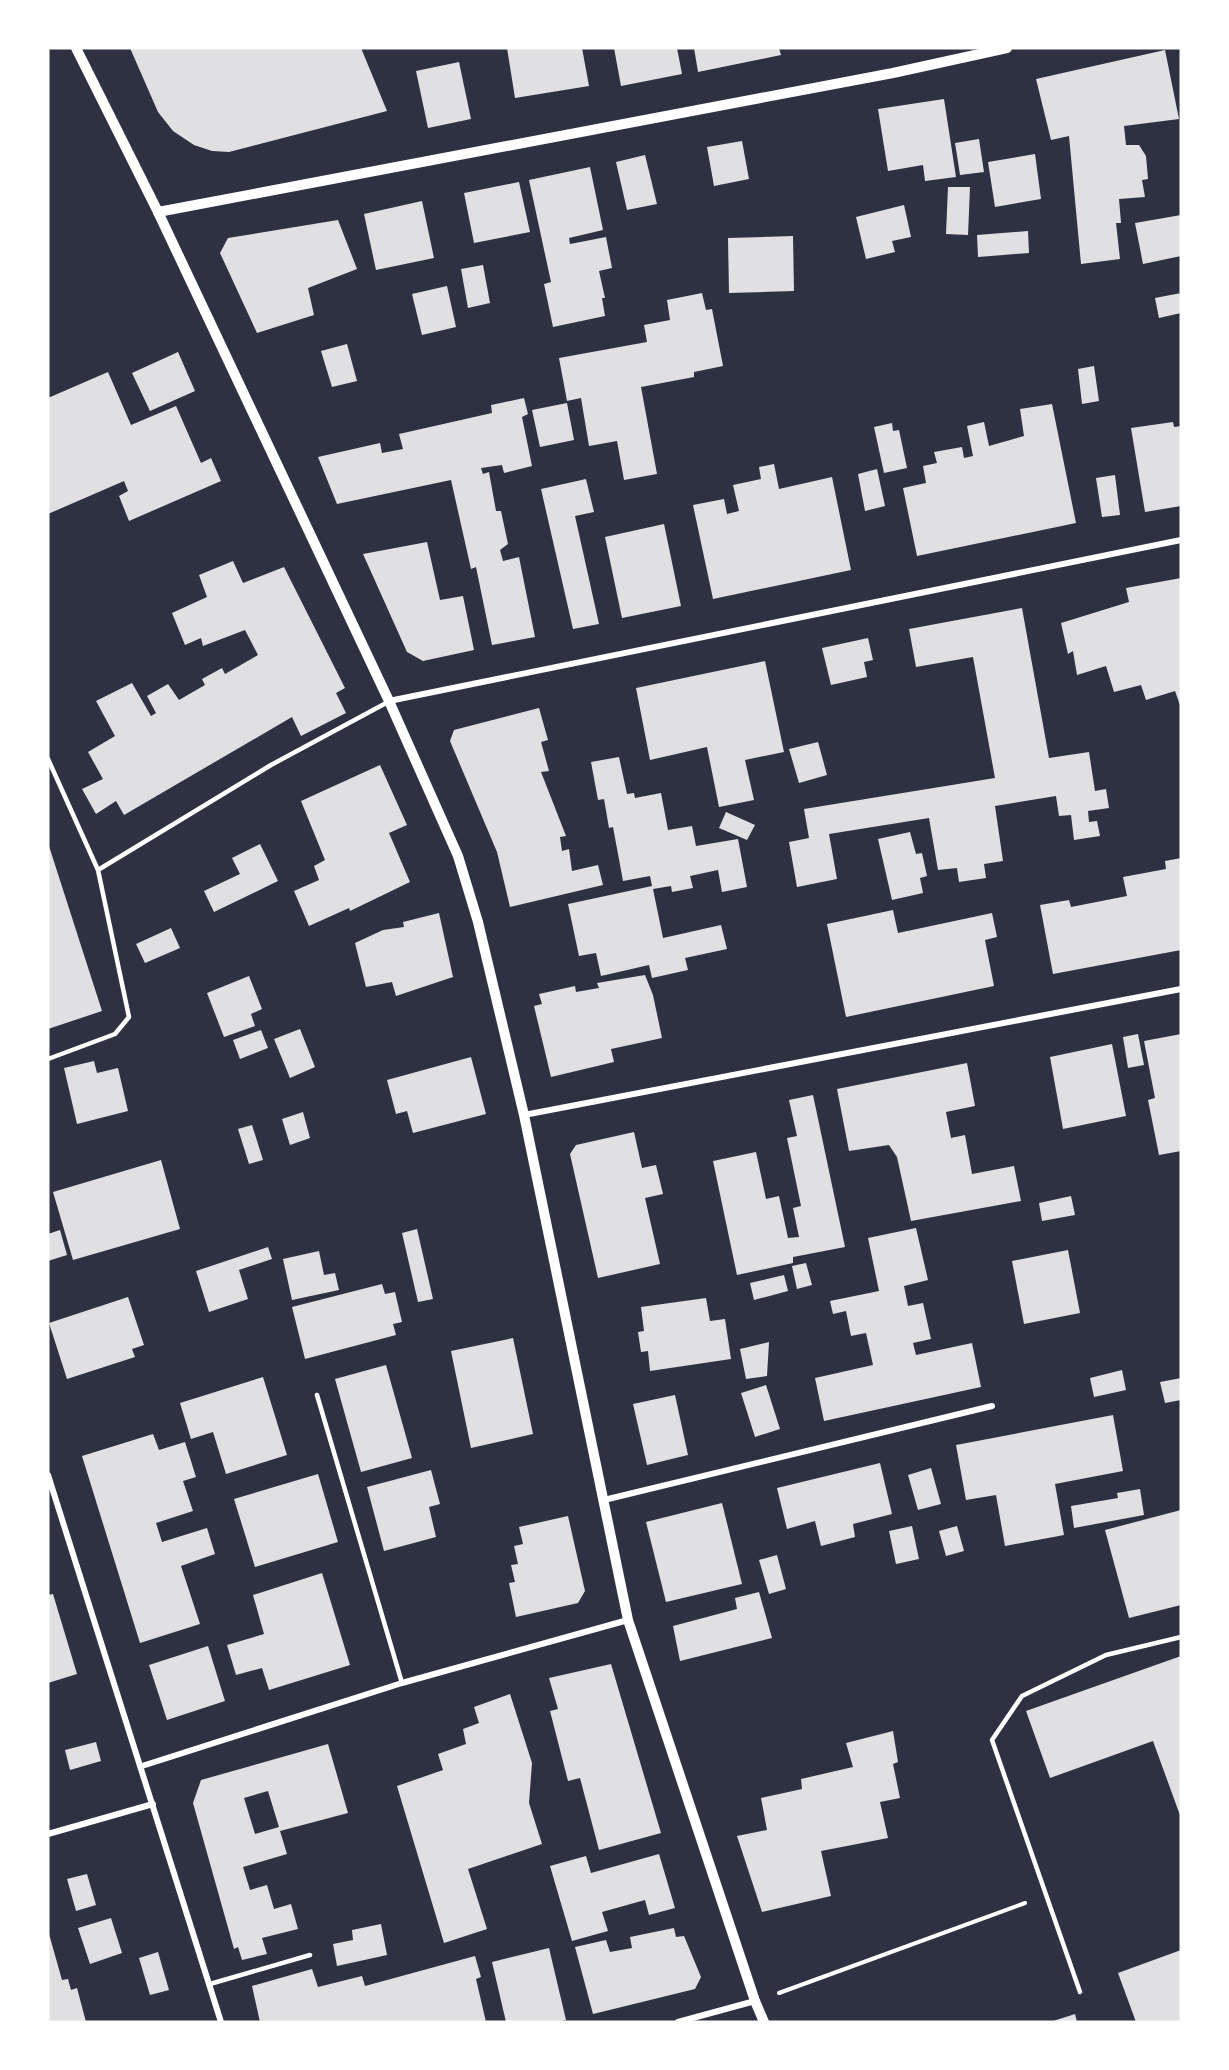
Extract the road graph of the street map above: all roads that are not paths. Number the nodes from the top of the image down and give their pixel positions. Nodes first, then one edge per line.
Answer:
1 (76, 48) edge
2 (1007, 48) edge
3 (158, 212) junction
4 (1181, 540) edge
5 (389, 701) junction
6 (48, 759) edge
7 (98, 870) junction
8 (1181, 989) edge
9 (48, 1059) edge
10 (524, 1115) junction
11 (317, 1395) dead end
12 (992, 1406) dead end
13 (48, 1475) edge
14 (604, 1500) junction
15 (628, 1620) junction
16 (1181, 1637) edge
17 (402, 1683) junction
18 (142, 1766) junction
19 (153, 1804) junction
20 (48, 1834) edge
21 (310, 1955) dead end
22 (210, 1984) junction
23 (1080, 1992) dead end
24 (755, 2001) junction
25 (221, 2022) edge
26 (678, 2022) edge
27 (764, 2022) edge

1 - 3 street
2 - 3 street
3 - 5 street
4 - 5 street
5 - 7 lane
5 - 10 street
6 - 7 lane
7 - 9 lane
8 - 10 street
10 - 14 street
11 - 17 lane
12 - 14 street
13 - 18 street
14 - 15 street
15 - 17 street
15 - 24 street
16 - 23 lane
17 - 18 street
18 - 19 street
19 - 20 street
19 - 22 street
21 - 22 lane
22 - 25 street
24 - 26 street
24 - 27 street

